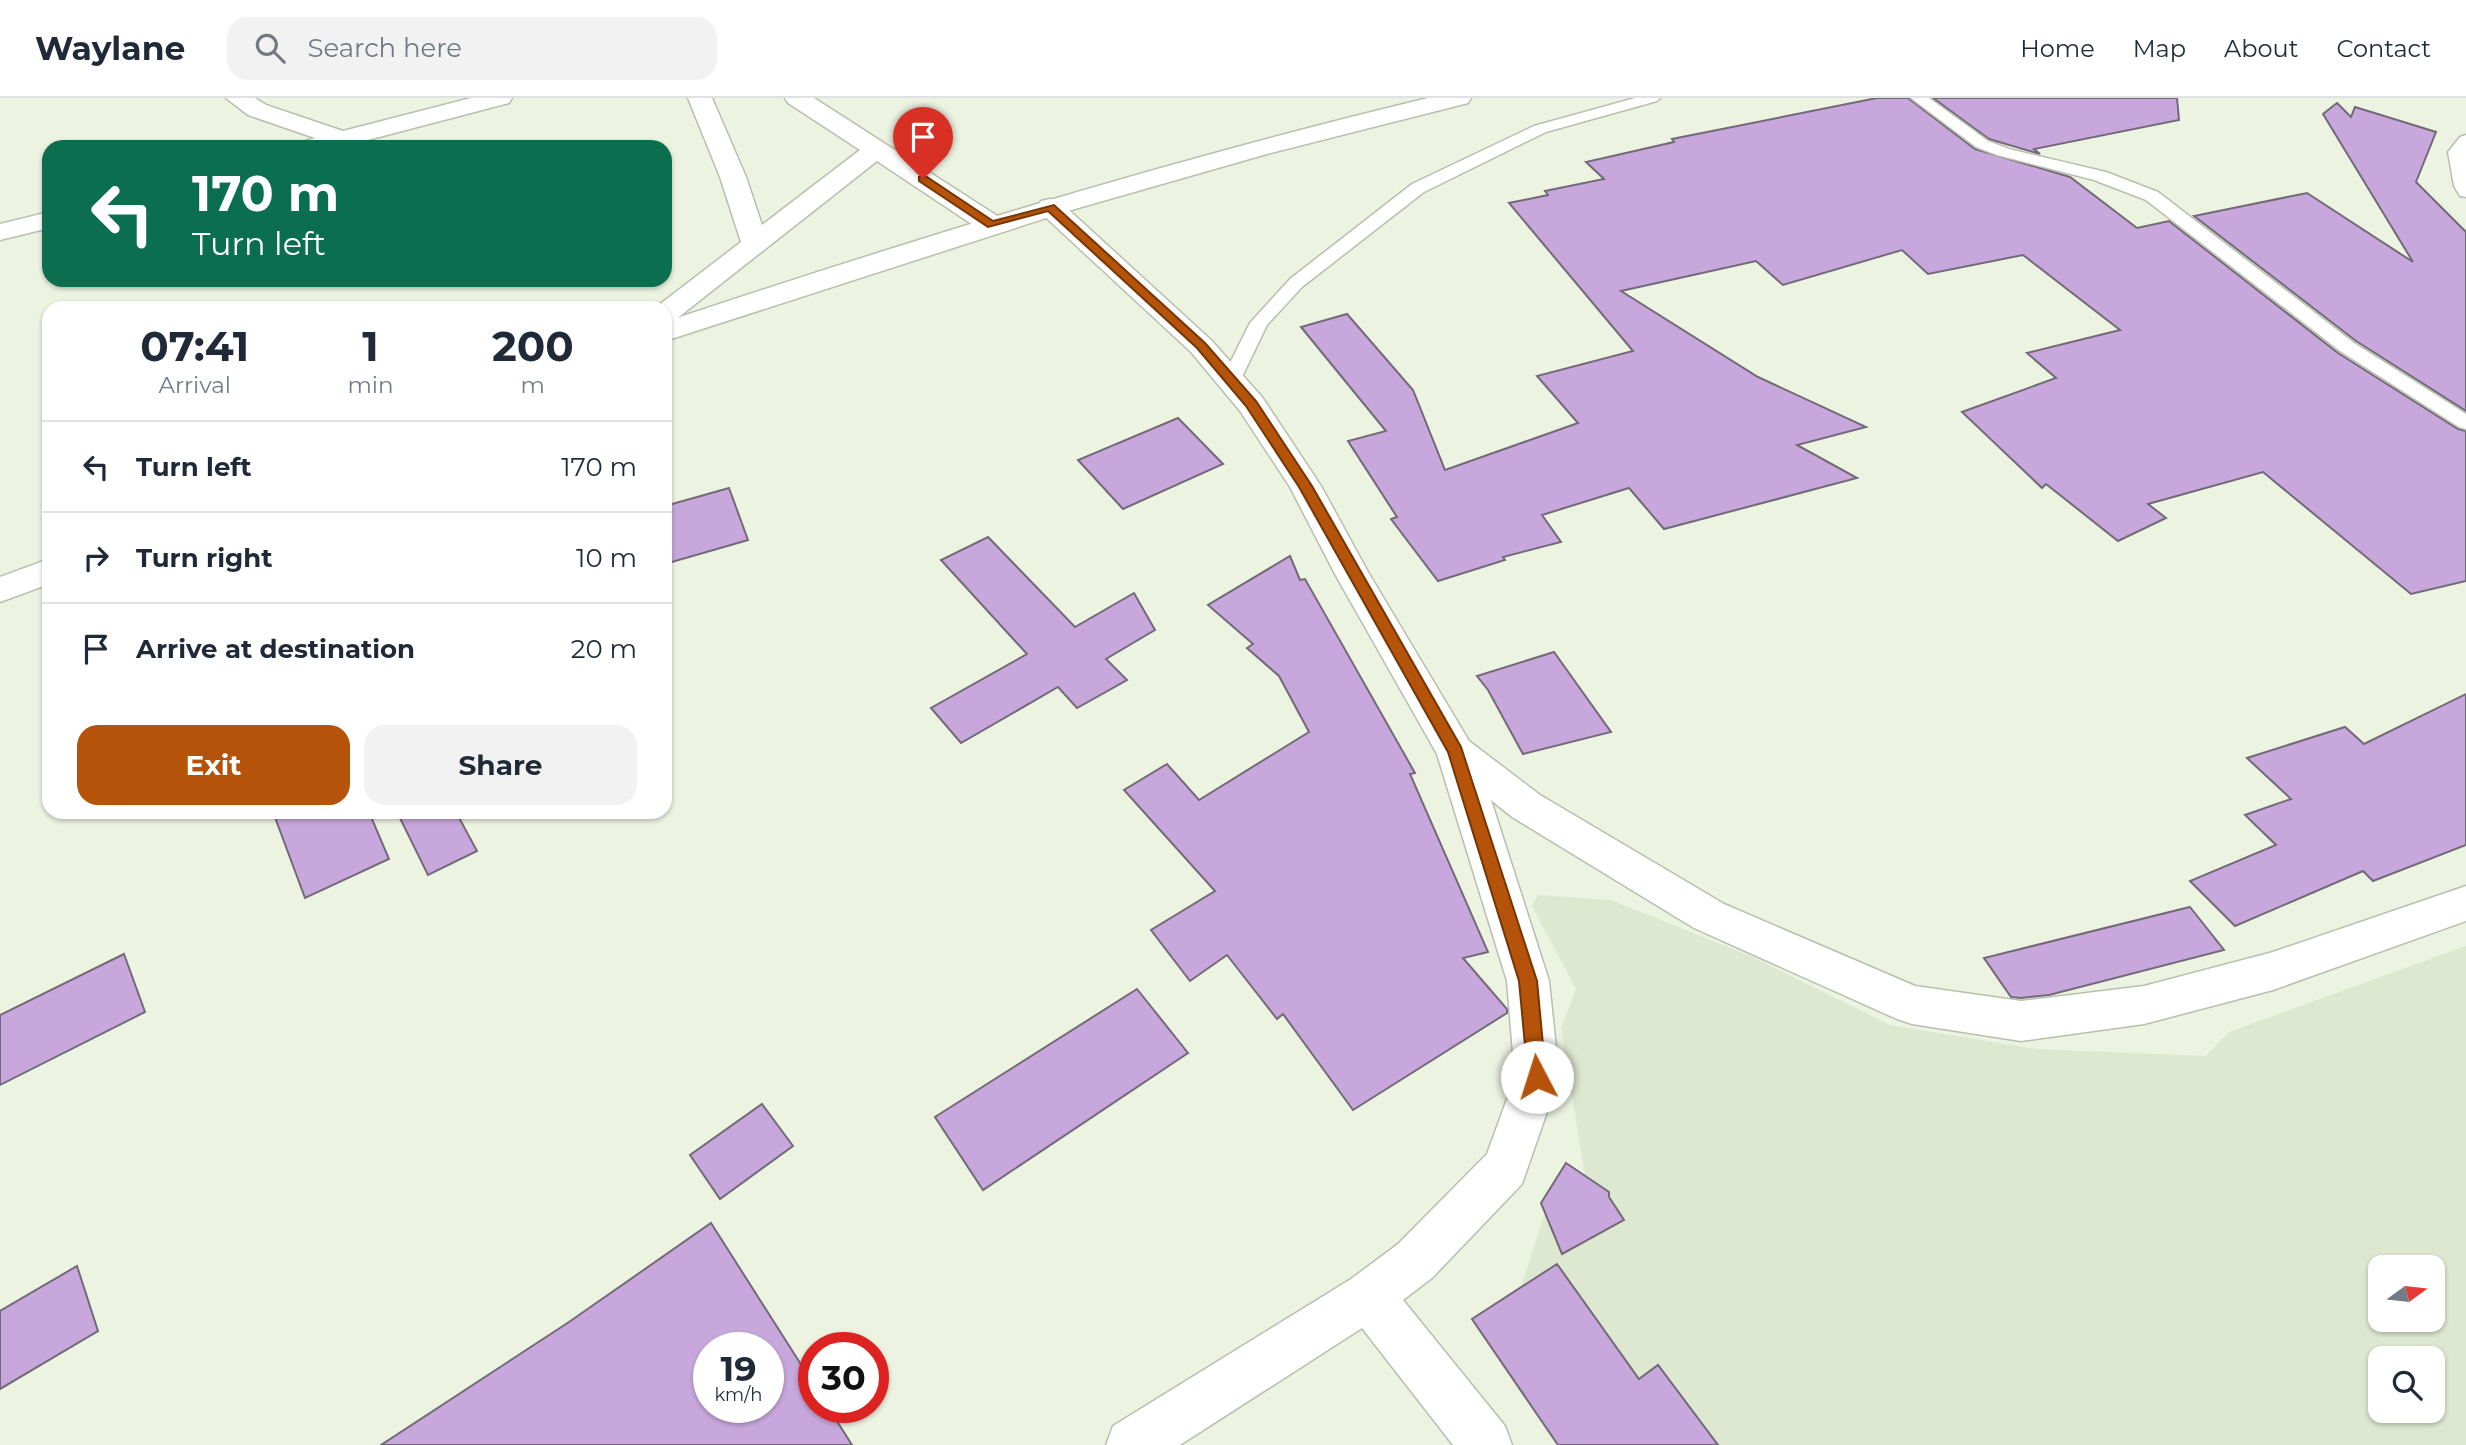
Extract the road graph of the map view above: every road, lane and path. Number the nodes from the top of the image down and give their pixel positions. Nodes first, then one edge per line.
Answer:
1 (238, 98) edge
2 (500, 98) edge
3 (700, 98) edge
4 (797, 98) edge
5 (1459, 98) edge
6 (1652, 98) edge
7 (1919, 98) edge
8 (341, 139) junction
9 (337, 140) edge
10 (2466, 140) edge
11 (877, 149) junction
12 (2466, 191) edge
13 (1050, 207) junction
14 (42, 222) edge
15 (992, 225) junction
16 (0, 232) edge
17 (755, 243) junction
18 (672, 308) edge
19 (672, 330) edge
20 (1231, 381) junction
21 (2466, 423) edge
22 (42, 574) edge
23 (0, 590) edge
24 (1456, 752) junction
25 (2466, 903) edge
26 (1368, 1296) junction
27 (1132, 1445) edge
28 (1486, 1445) edge

1 - 8 street
2 - 8 street
3 - 17 street
4 - 11 street
5 - 13 street
6 - 20 lane
7 - 21 lane
8 - 9 street
10 - 12 lane
11 - 15 street
11 - 17 street
13 - 15 street
13 - 20 street
14 - 16 street
15 - 19 street
17 - 18 street
20 - 24 street
22 - 23 street
24 - 25 street
24 - 26 street
26 - 27 street
26 - 28 street

